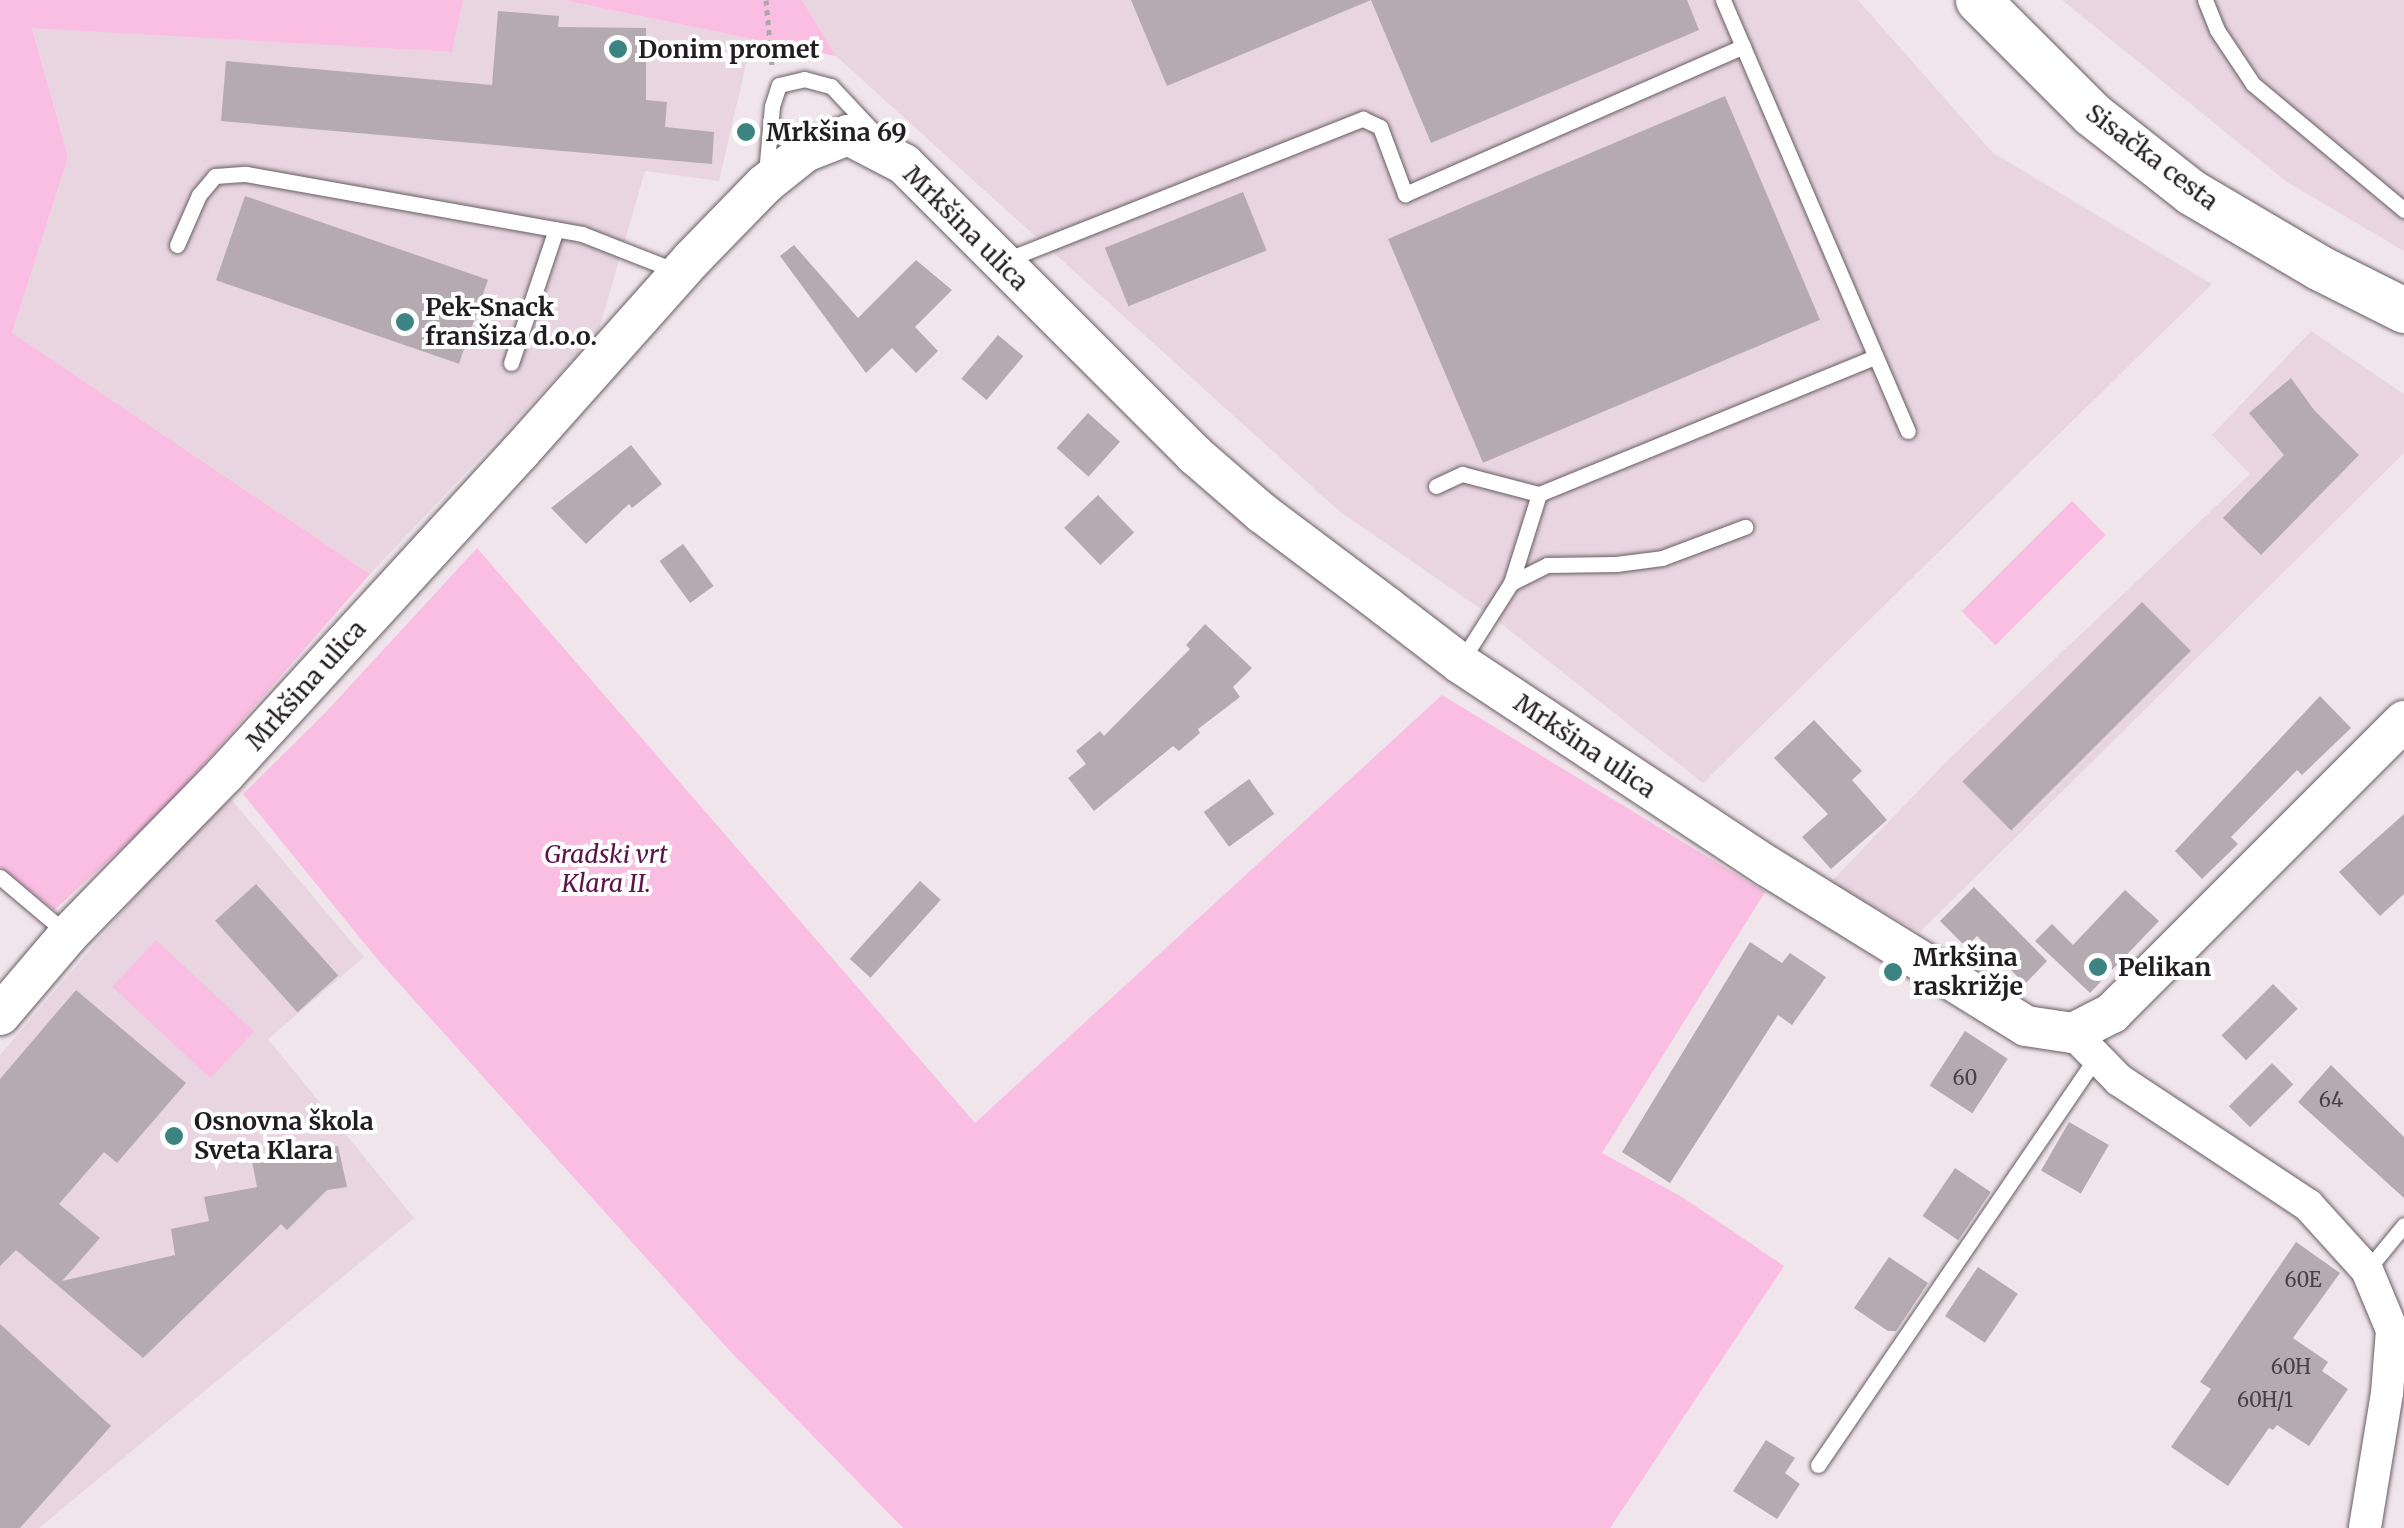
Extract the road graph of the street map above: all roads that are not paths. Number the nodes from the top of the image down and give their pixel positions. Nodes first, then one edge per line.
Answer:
1 (1723, 0) edge
2 (1978, 0) edge
3 (2206, 0) edge
4 (1743, 46) junction
5 (904, 164) junction
6 (765, 184) junction
7 (2404, 210) edge
8 (556, 229) junction
9 (177, 245) dead end
10 (1002, 262) junction
11 (680, 272) junction
12 (2404, 310) edge
13 (1874, 357) junction
14 (511, 363) dead end
15 (1908, 431) dead end
16 (1436, 486) dead end
17 (1539, 494) junction
18 (1745, 527) dead end
19 (1512, 582) junction
20 (1460, 663) junction
21 (2404, 721) edge
22 (0, 878) edge
23 (68, 935) junction
24 (0, 1015) edge
25 (2084, 1046) junction
26 (2404, 1225) edge
27 (2367, 1270) junction
28 (1818, 1465) dead end
29 (2365, 1528) edge

1 - 4 lane
2 - 12 main road, Sisačka cesta
3 - 7 lane
4 - 10 lane
4 - 13 lane
5 - 6 street, Mrkšina ulica
5 - 6 lane
5 - 10 street, Mrkšina ulica
6 - 11 street, Mrkšina ulica
8 - 9 lane
8 - 11 lane
8 - 14 lane
10 - 20 street, Mrkšina ulica
11 - 23 street, Mrkšina ulica
13 - 15 lane
13 - 17 lane
16 - 17 lane
17 - 19 lane
18 - 19 lane
19 - 20 lane
20 - 25 street, Mrkšina ulica
21 - 25 street
22 - 23 lane
23 - 24 street, Mrkšina ulica
25 - 27 street, Mrkšina ulica
25 - 28 lane
26 - 27 lane
27 - 29 street, Mrkšina ulica

